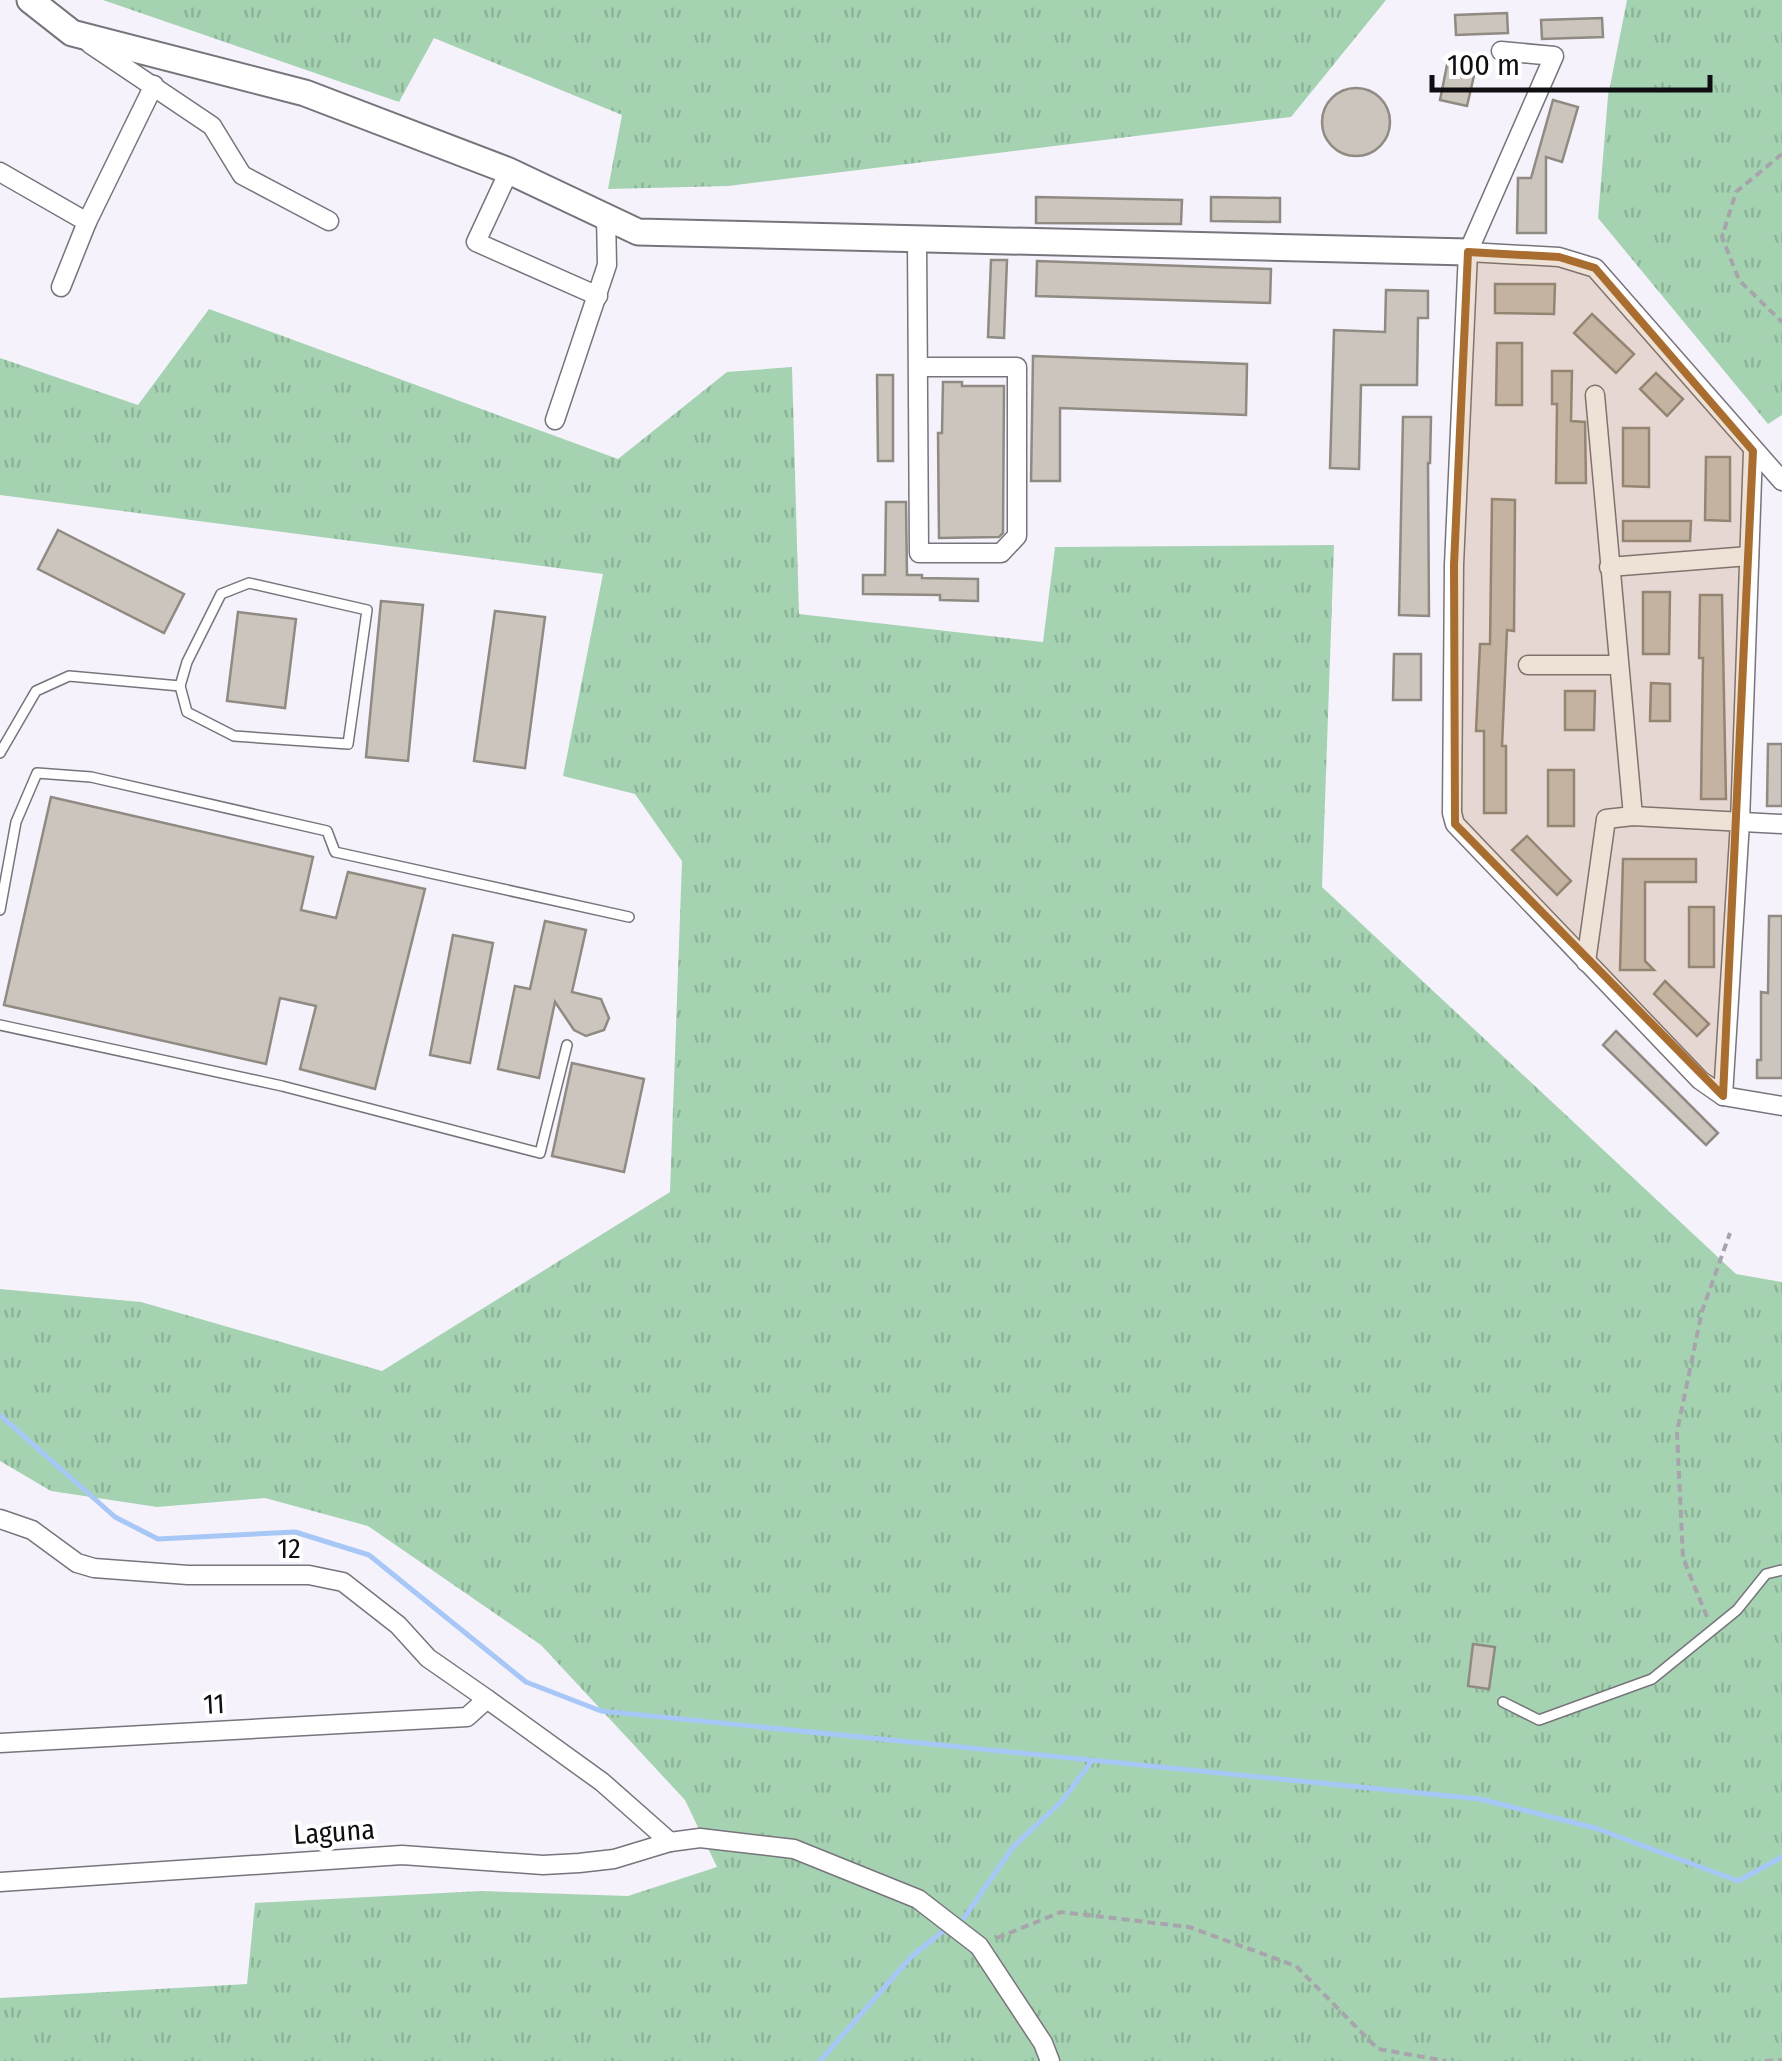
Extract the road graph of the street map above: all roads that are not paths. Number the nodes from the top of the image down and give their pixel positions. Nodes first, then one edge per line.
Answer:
1 (30, 0) edge
2 (72, 33) junction
3 (1501, 51) dead end
4 (154, 86) junction
5 (510, 171) junction
6 (0, 172) edge
7 (606, 216) junction
8 (328, 221) dead end
9 (87, 222) junction
10 (918, 239) junction
11 (1468, 252) junction
12 (61, 287) dead end
13 (598, 296) junction
14 (920, 367) junction
15 (1594, 395) dead end
16 (555, 420) dead end
17 (1753, 451) junction
18 (1782, 480) edge
19 (1749, 556) junction
20 (1609, 567) junction
21 (1528, 665) dead end
22 (1618, 665) junction
23 (180, 686) junction
24 (0, 752) edge
25 (1634, 816) junction
26 (1740, 822) junction
27 (1782, 824) edge
28 (0, 910) edge
29 (628, 917) dead end
30 (1586, 962) junction
31 (0, 1025) edge
32 (567, 1046) dead end
33 (1723, 1096) junction
34 (1782, 1106) edge
35 (0, 1518) edge
36 (1782, 1570) edge
37 (487, 1699) junction
38 (1503, 1702) dead end
39 (0, 1743) edge
40 (670, 1842) junction
41 (0, 1882) edge
42 (1050, 2061) edge

1 - 2 street
2 - 4 street
2 - 5 street
3 - 11 street
4 - 8 street
4 - 9 street
5 - 7 street
5 - 13 street
6 - 9 street
7 - 10 street
7 - 13 street
9 - 12 street
10 - 11 street
10 - 14 street
11 - 17 street
11 - 30 street
13 - 16 street
14 - 14 street
15 - 20 street
17 - 18 street
17 - 19 street
19 - 20 street
19 - 26 street
20 - 22 street
21 - 22 street
22 - 25 street
23 - 23 lane
23 - 24 lane
25 - 26 street
25 - 30 street
26 - 27 street
26 - 33 street
28 - 29 lane
30 - 33 street
31 - 32 lane
33 - 34 street
35 - 37 street, 12
36 - 38 lane
37 - 39 street, 11
37 - 40 street, 12
40 - 41 street, Laguna
40 - 42 street, Laguna

